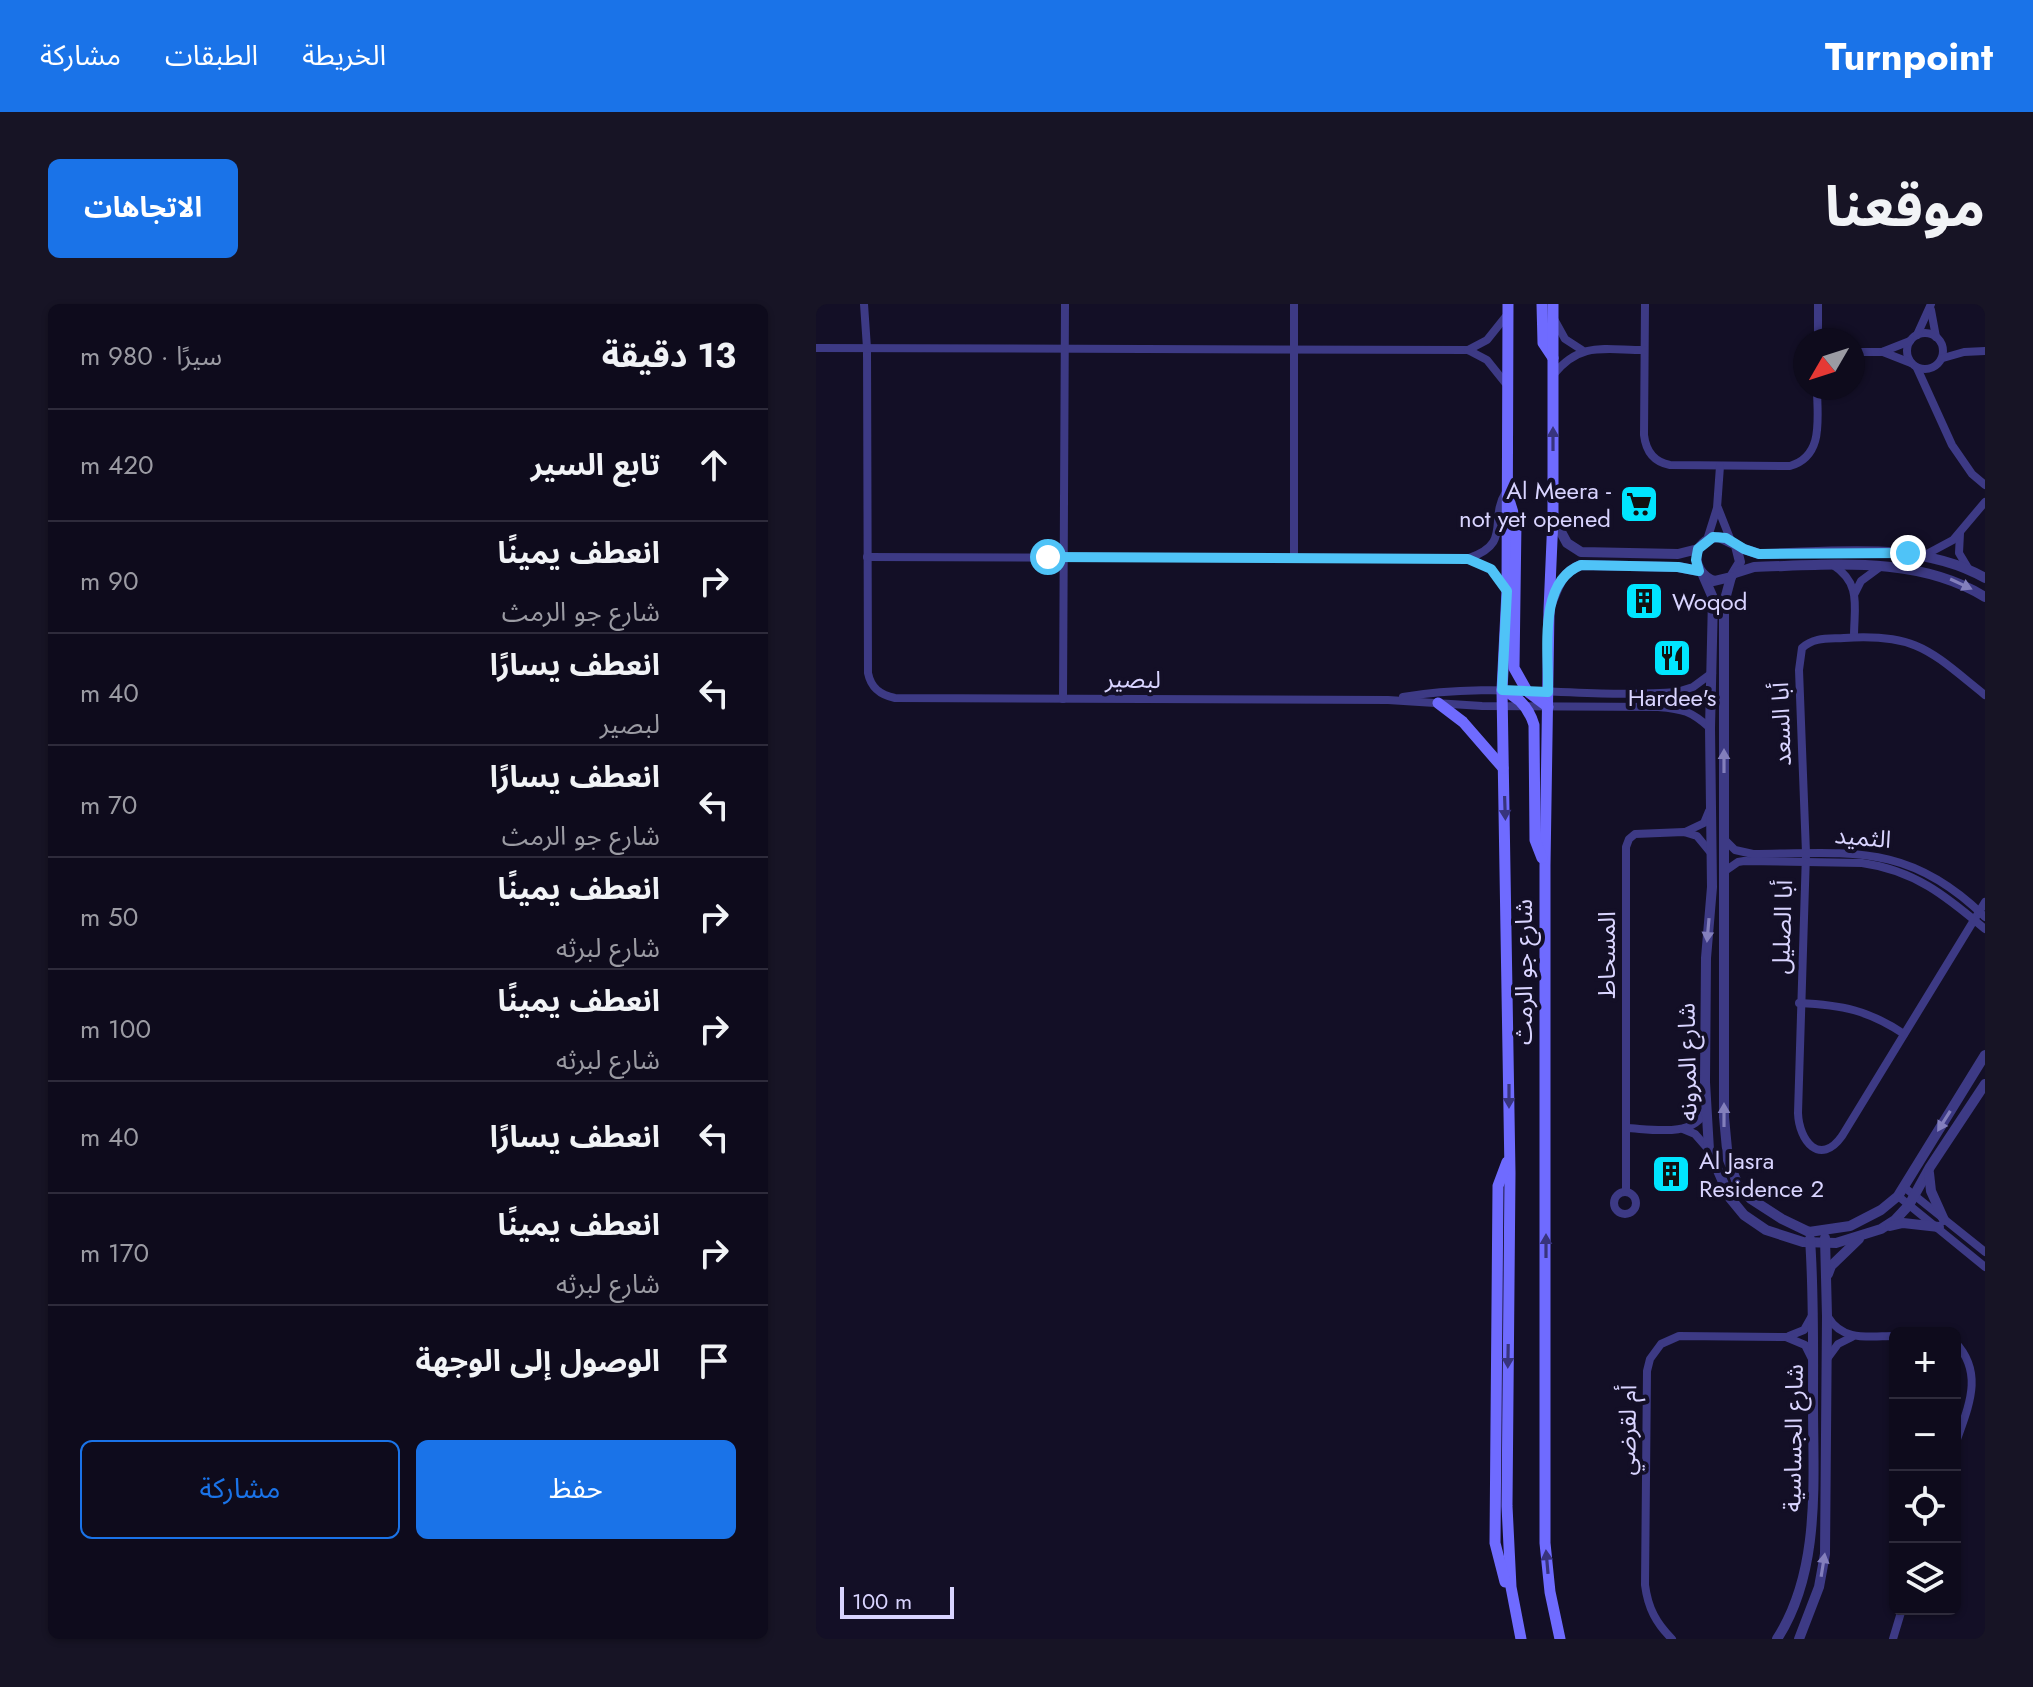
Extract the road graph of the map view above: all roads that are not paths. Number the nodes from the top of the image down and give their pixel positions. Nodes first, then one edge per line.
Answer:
1 (1065, 304) edge
2 (1294, 304) edge
3 (1542, 304) edge
4 (1553, 304) edge
5 (1645, 304) edge
6 (1818, 304) edge
7 (1931, 304) edge
8 (865, 306) edge
9 (1508, 309) edge
10 (1553, 318) junction
11 (1818, 328) edge
12 (1914, 338) junction
13 (1939, 339) junction
14 (816, 348) edge
15 (867, 348) junction
16 (1065, 349) junction
17 (1294, 349) junction
18 (1468, 350) junction
19 (1582, 350) junction
20 (1644, 350) junction
21 (1985, 351) edge
22 (1865, 352) edge
23 (1882, 352) junction
24 (1964, 352) junction
25 (1553, 358) junction
26 (1941, 361) junction
27 (1915, 366) junction
28 (1553, 375) junction
29 (1507, 386) junction
30 (1930, 391) junction
31 (1817, 400) edge
32 (1720, 466) junction
33 (1985, 485) edge
34 (1507, 491) junction
35 (1985, 502) edge
36 (1717, 508) junction
37 (1553, 517) junction
38 (1961, 532) junction
39 (1707, 540) junction
40 (1734, 543) junction
41 (1698, 549) junction
42 (1925, 555) junction
43 (867, 557) junction
44 (1064, 558) junction
45 (1294, 559) junction
46 (1468, 559) junction
47 (1833, 565) junction
48 (1880, 567) junction
49 (1969, 569) junction
50 (1701, 573) junction
51 (1733, 575) junction
52 (1985, 578) edge
53 (1507, 591) junction
54 (1855, 594) junction
55 (1985, 597) edge
56 (1549, 610) junction
57 (1854, 637) junction
58 (1712, 673) junction
59 (1502, 690) junction
60 (1527, 691) junction
61 (1548, 692) junction
62 (1985, 695) edge
63 (1063, 699) junction
64 (1388, 700) junction
65 (1438, 703) junction
66 (1503, 706) junction
67 (1524, 706) junction
68 (1548, 707) junction
69 (1710, 728) junction
70 (1503, 768) junction
71 (1710, 806) junction
72 (1684, 832) junction
73 (1724, 839) junction
74 (1711, 853) junction
75 (1805, 858) junction
76 (1545, 866) junction
77 (1725, 871) junction
78 (1985, 902) edge
79 (1980, 916) edge
80 (1985, 929) edge
81 (1799, 1003) junction
82 (1904, 1034) junction
83 (1985, 1055) edge
84 (1985, 1084) edge
85 (1985, 1096) edge
86 (1974, 1101) junction
87 (1707, 1104) junction
88 (1626, 1128) junction
89 (1683, 1129) junction
90 (1709, 1150) junction
91 (1930, 1167) junction
92 (1626, 1192) dead end
93 (1901, 1192) junction
94 (1912, 1200) junction
95 (1942, 1224) junction
96 (1881, 1229) junction
97 (1824, 1231) junction
98 (1861, 1236) junction
99 (1784, 1237) junction
100 (1810, 1237) junction
101 (1825, 1243) junction
102 (1985, 1252) edge
103 (1985, 1267) edge
104 (1811, 1268) junction
105 (1827, 1276) junction
106 (1814, 1314) junction
107 (1827, 1316) junction
108 (1855, 1336) junction
109 (1889, 1336) edge
110 (1786, 1337) junction
111 (1961, 1348) edge
112 (1827, 1359) junction
113 (1813, 1365) junction
114 (1961, 1427) edge
115 (1900, 1615) edge
116 (1521, 1639) edge
117 (1560, 1639) edge
118 (1672, 1639) edge
119 (1777, 1639) edge
120 (1799, 1639) edge
121 (1893, 1639) edge

1 - 16 street
2 - 17 street
3 - 25 main road
4 - 10 main road, شارع جو الرمث
5 - 20 street
6 - 11 street
7 - 12 street
7 - 13 street
8 - 15 street
9 - 18 street
9 - 29 main road, شارع جو الرمث
10 - 19 street
10 - 25 main road, شارع جو الرمث
12 - 13 street
12 - 23 street
12 - 27 street
13 - 24 street
13 - 26 street
14 - 15 street
15 - 16 street
15 - 43 street
16 - 17 street
16 - 44 street
17 - 18 street
17 - 45 street
18 - 29 street
19 - 20 street
19 - 28 street
20 - 32 street
21 - 24 street
22 - 23 street
23 - 27 street
24 - 26 street
25 - 28 main road, شارع جو الرمث
26 - 27 street
26 - 30 street
27 - 30 street
37 -> 28 main road, شارع جو الرمث
29 - 34 main road, شارع جو الرمث
30 - 33 street
31 - 32 street
32 - 36 street
34 - 46 street
34 - 53 main road, شارع جو الرمث
34 - 60 main road
35 - 38 street
36 - 39 street
36 - 40 street
37 - 41 street
37 - 56 main road, شارع جو الرمث
38 - 42 street
38 - 49 street
39 - 40 street
39 - 41 street
40 - 42 street
40 - 51 street
41 - 50 street
42 - 49 street
43 - 44 street
43 - 63 street, لبصير
44 - 45 street
44 - 63 street
45 - 46 street
46 - 53 street
47 - 48 street
47 - 51 street
47 - 54 street
48 - 54 street
48 -> 55 street
49 - 52 street
50 - 51 street
50 - 56 street
50 - 58 street, شارع المرونه
73 -> 51 street, شارع المرونه
53 - 59 main road, شارع جو الرمث
54 - 57 street
56 - 61 main road, شارع جو الرمث
57 - 62 street, أبا السعد
57 - 75 street, أبا السعد
58 - 61 street, لبصير
58 - 69 street, شارع المرونه
59 - 60 street, لبصير
59 - 64 street, لبصير
59 - 66 main road, شارع جو الرمث
59 - 67 main road
60 - 61 street, لبصير
60 - 68 main road
61 - 68 main road, شارع جو الرمث
63 - 64 street, لبصير
64 - 65 street, لبصير
65 - 66 street, لبصير
65 - 70 main road
66 - 67 street, لبصير
66 - 70 main road, شارع جو الرمث
67 - 68 street, لبصير
67 - 76 main road
68 - 69 street, لبصير
68 - 76 main road, شارع جو الرمث
69 - 71 street, شارع المرونه
70 -> 116 main road, شارع جو الرمث
71 - 72 street
71 - 74 street, شارع المرونه
72 - 74 street
72 - 88 street, المسحاط
73 - 75 street, الثميد
73 - 77 street, شارع المرونه
74 -> 87 street, شارع المرونه
75 - 77 street, الثميد
75 - 79 street, الثميد
75 - 81 street, أبا الصليل
117 -> 76 main road, شارع جو الرمث
100 -> 77 street, شارع المرونه
78 - 79 street
79 - 80 street, الثميد
79 - 82 street, أبا الصليل
81 - 82 street, أبا الصليل
81 - 82 street, أبا الصليل
83 -> 93 street, شارع المرونه
84 - 86 street, شارع المرونه
85 - 86 street
86 - 91 street, شارع المرونه
87 - 89 street
87 - 90 street, شارع المرونه
88 - 89 street
88 - 92 street, المسحاط
89 - 90 street
90 - 99 street, شارع المرونه
91 - 94 street, شارع المرونه
91 - 95 street
93 - 94 street
93 - 97 street, شارع المرونه
94 - 95 street
94 - 96 street, شارع المرونه
95 - 96 street
95 - 102 street
95 - 103 street
96 - 98 street, شارع المرونه
97 - 100 street, شارع المرونه
97 - 101 street, شارع الجساسية
98 - 101 street, شارع المرونه
98 - 105 street
99 - 100 street, شارع المرونه
99 - 104 street
100 - 101 street, شارع المرونه
100 - 104 street, شارع الجساسية
101 - 105 street, شارع الجساسية
104 - 106 street, شارع الجساسية
105 - 107 street, شارع الجساسية
106 - 110 street
106 - 113 street, شارع الجساسية
107 - 108 street
107 - 112 street, شارع الجساسية
108 - 109 street
108 - 112 street
110 - 113 street
110 - 118 street, أم لقرضي
111 - 114 street
120 -> 112 street, شارع الجساسية
113 - 119 street, شارع الجساسية
115 - 121 street

